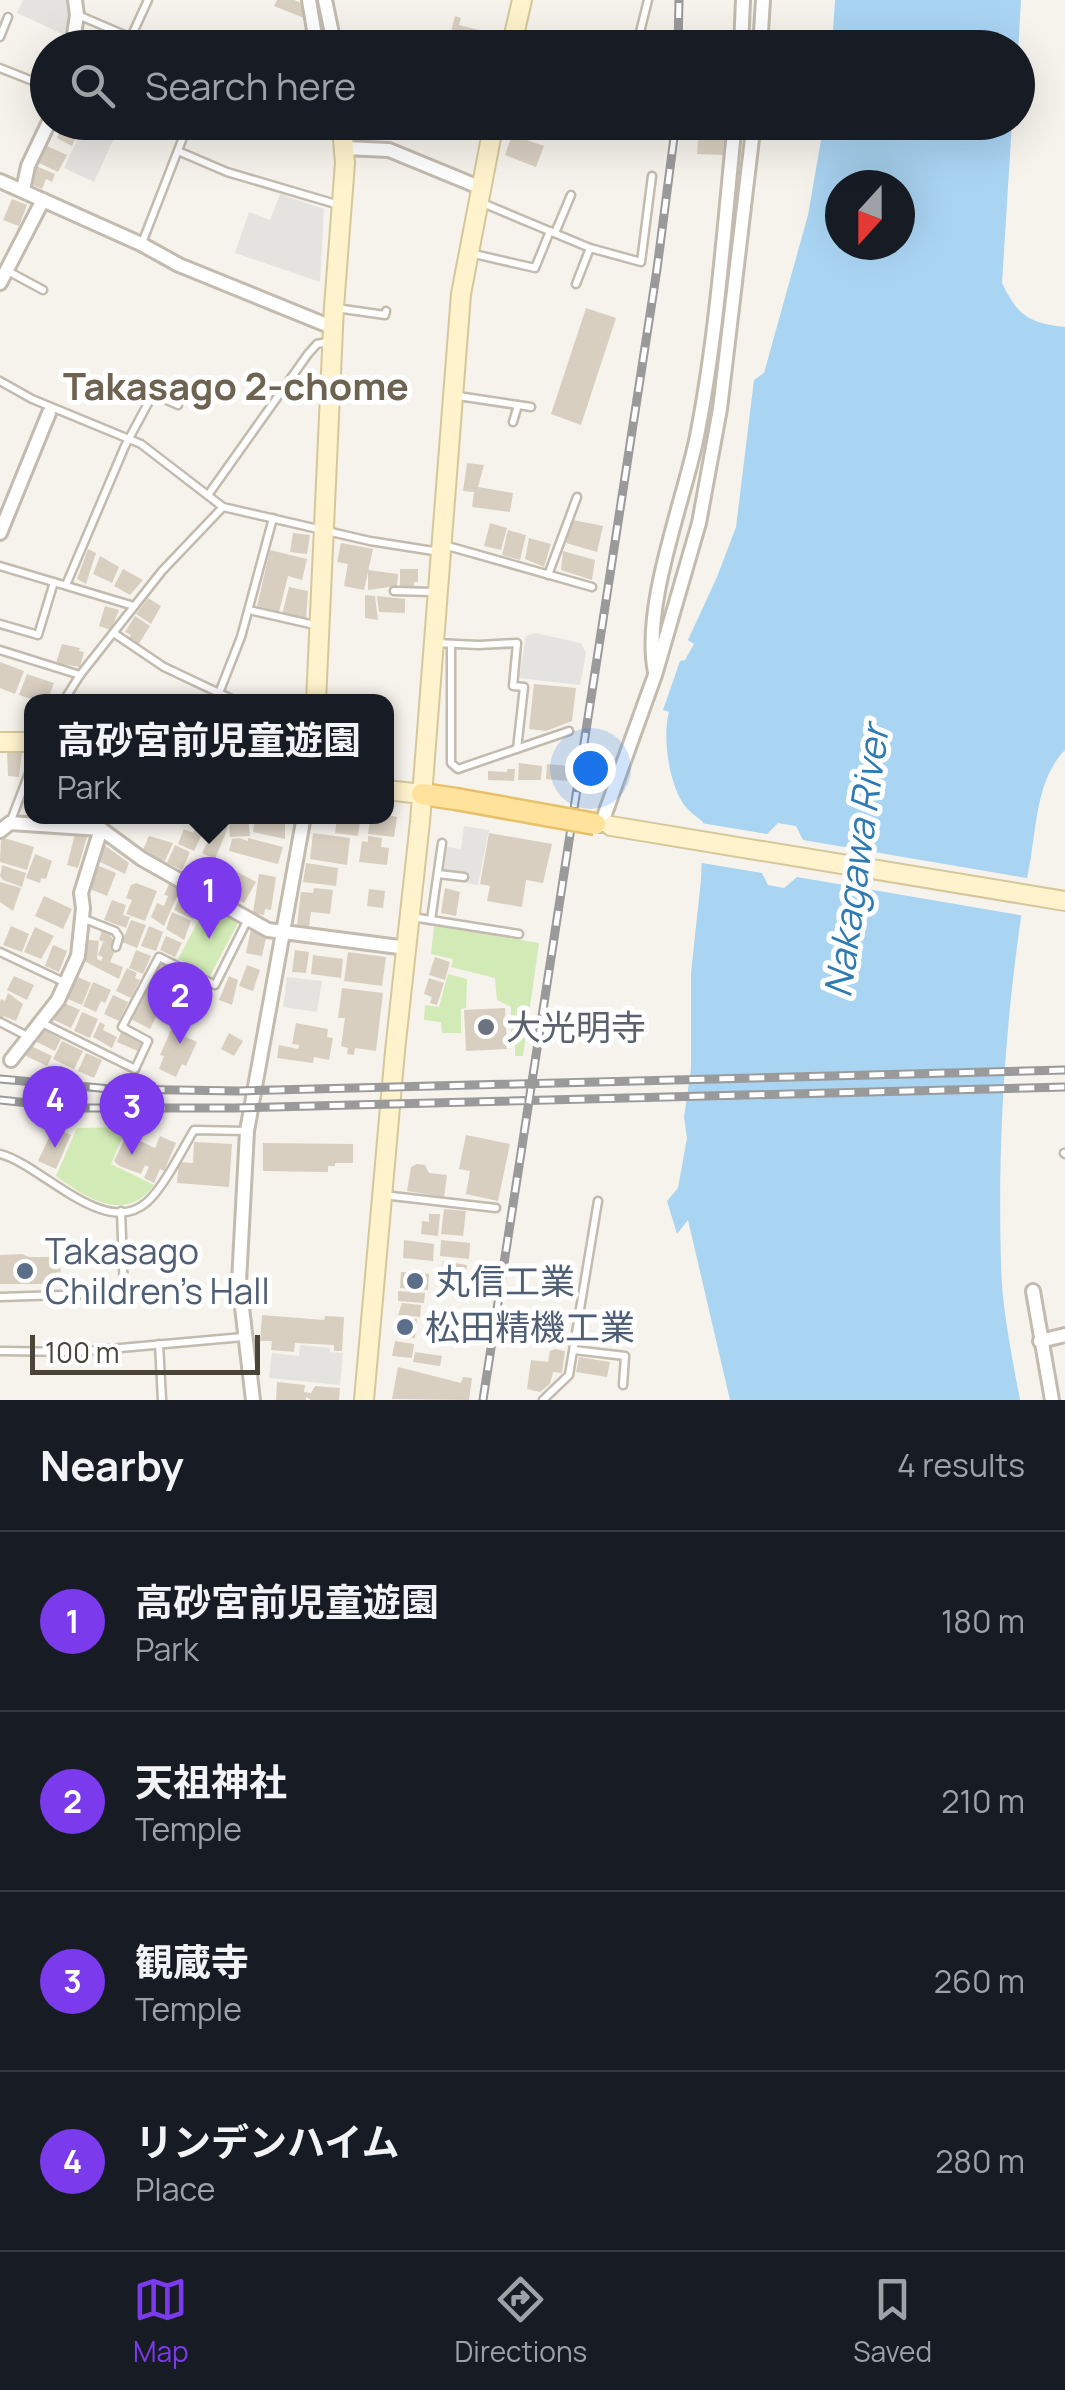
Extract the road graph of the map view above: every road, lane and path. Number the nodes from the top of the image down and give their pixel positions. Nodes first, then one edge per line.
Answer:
1 (148, 0) edge
2 (308, 0) edge
3 (326, 0) edge
4 (522, 0) edge
5 (648, 0) edge
6 (744, 0) edge
7 (763, 0) edge
8 (76, 7) edge
9 (8, 16) dead end
10 (117, 30) edge
11 (133, 30) edge
12 (314, 30) edge
13 (332, 30) edge
14 (515, 30) edge
15 (640, 30) edge
16 (742, 30) edge
17 (761, 30) edge
18 (0, 37) edge
19 (0, 68) edge
20 (30, 79) edge
21 (40, 140) edge
22 (182, 140) edge
23 (343, 140) edge
24 (490, 140) edge
25 (733, 140) edge
26 (752, 140) edge
27 (345, 148) junction
28 (178, 152) junction
29 (652, 176) dead end
30 (0, 181) edge
31 (23, 190) junction
32 (478, 194) junction
33 (571, 195) dead end
34 (43, 200) junction
35 (340, 206) junction
36 (552, 232) junction
37 (141, 244) junction
38 (590, 248) junction
39 (468, 252) junction
40 (3, 276) edge
41 (576, 284) dead end
42 (43, 290) dead end
43 (334, 307) junction
44 (386, 311) dead end
45 (333, 334) junction
46 (0, 382) edge
47 (452, 396) junction
48 (178, 405) dead end
49 (518, 405) junction
50 (530, 407) dead end
51 (50, 410) junction
52 (514, 422) dead end
53 (131, 438) junction
54 (208, 495) junction
55 (577, 497) dead end
56 (223, 507) junction
57 (273, 518) junction
58 (326, 530) junction
59 (0, 533) edge
60 (441, 548) junction
61 (0, 566) edge
62 (548, 574) junction
63 (54, 582) junction
64 (66, 585) junction
65 (592, 587) dead end
66 (394, 590) dead end
67 (438, 592) junction
68 (134, 606) junction
69 (248, 610) junction
70 (0, 624) edge
71 (321, 626) junction
72 (115, 634) junction
73 (442, 643) junction
74 (0, 650) edge
75 (80, 675) junction
76 (655, 675) junction
77 (219, 693) joint
78 (68, 694) edge
79 (317, 694) edge
80 (569, 731) dead end
81 (517, 748) junction
82 (24, 785) edge
83 (394, 791) edge
84 (422, 794) junction
85 (93, 824) edge
86 (302, 824) edge
87 (603, 825) junction
88 (5, 827) edge
89 (442, 843) dead end
90 (438, 874) junction
91 (464, 877) dead end
92 (1065, 886) edge
93 (1064, 900) edge
94 (410, 917) junction
95 (82, 918) junction
96 (248, 918) junction
97 (431, 920) junction
98 (282, 932) junction
99 (519, 934) dead end
100 (116, 947) dead end
101 (408, 948) junction
102 (0, 952) edge
103 (66, 984) junction
104 (0, 1022) edge
105 (42, 1023) junction
106 (30, 1038) junction
107 (8, 1057) edge
108 (247, 1131) junction
109 (0, 1154) edge
110 (382, 1194) junction
111 (598, 1201) dead end
112 (496, 1208) dead end
113 (121, 1211) junction
114 (1033, 1291) dead end
115 (0, 1297) edge
116 (1065, 1335) edge
117 (244, 1337) junction
118 (1040, 1341) junction
119 (159, 1344) junction
120 (574, 1350) junction
121 (0, 1351) edge
122 (622, 1385) dead end
123 (162, 1400) edge
124 (253, 1400) edge
125 (364, 1400) edge
126 (543, 1400) edge
127 (1052, 1400) edge

1 - 11 lane
2 - 12 street
3 - 13 street
4 - 14 street
5 - 15 lane
6 - 16 street
7 - 17 street
8 - 10 lane
9 - 18 lane
19 - 20 lane
21 - 31 street
22 - 28 lane
23 - 27 street
24 - 32 street
25 - 76 street
26 - 76 street
27 - 32 street
27 - 35 street
28 - 35 lane
28 - 37 lane
29 - 38 lane
30 - 31 street
31 - 34 street
32 - 36 lane
32 - 39 street
33 - 36 lane
34 - 37 street
34 - 40 street
35 - 43 street
36 - 38 lane
36 - 39 lane
37 - 45 street
38 - 41 lane
39 - 47 street
40 - 42 lane
43 - 44 lane
43 - 45 street
45 - 54 lane
45 - 58 street
46 - 51 lane
47 - 49 lane
47 - 60 street
48 - 53 lane
49 - 50 lane
49 - 52 lane
51 - 53 lane
51 - 59 street
53 - 54 lane
53 - 64 lane
54 - 56 lane
55 - 62 lane
56 - 57 lane
56 - 68 lane
57 - 58 lane
57 - 69 lane
58 - 60 lane
58 - 71 street
60 - 62 lane
60 - 67 street
61 - 63 lane
62 - 65 lane
63 - 64 lane
63 - 70 lane
64 - 68 lane
66 - 67 lane
67 - 73 street
68 - 72 lane
69 - 71 lane
69 - 77 lane
71 - 79 street
72 - 75 lane
72 - 77 lane
73 - 81 lane
73 - 81 lane
73 - 84 street
74 - 75 lane
75 - 78 lane
76 - 87 street
80 - 81 lane
82 - 88 lane
83 - 84 street
84 - 87 main road, bridge
84 - 94 street
85 - 88 street
85 - 95 street
85 - 96 street
86 - 98 street
87 - 93 street
89 - 90 lane
90 - 91 lane
90 - 97 lane
92 - 93 street
94 - 97 lane
94 - 101 street
95 - 100 lane
95 - 103 street
96 - 98 street
96 - 105 lane
97 - 99 lane
98 - 101 street
98 - 108 street
101 - 110 street
102 - 103 lane
103 - 105 street
104 - 106 lane
105 - 106 street
106 - 107 street
108 - 113 lane
108 - 117 street
109 - 113 lane
110 - 112 lane
110 - 125 street
111 - 120 lane
113 - 115 lane
114 - 118 street
116 - 118 street
117 - 119 lane
117 - 124 street
118 - 127 street
119 - 121 lane
119 - 123 lane
120 - 122 lane
120 - 126 lane

